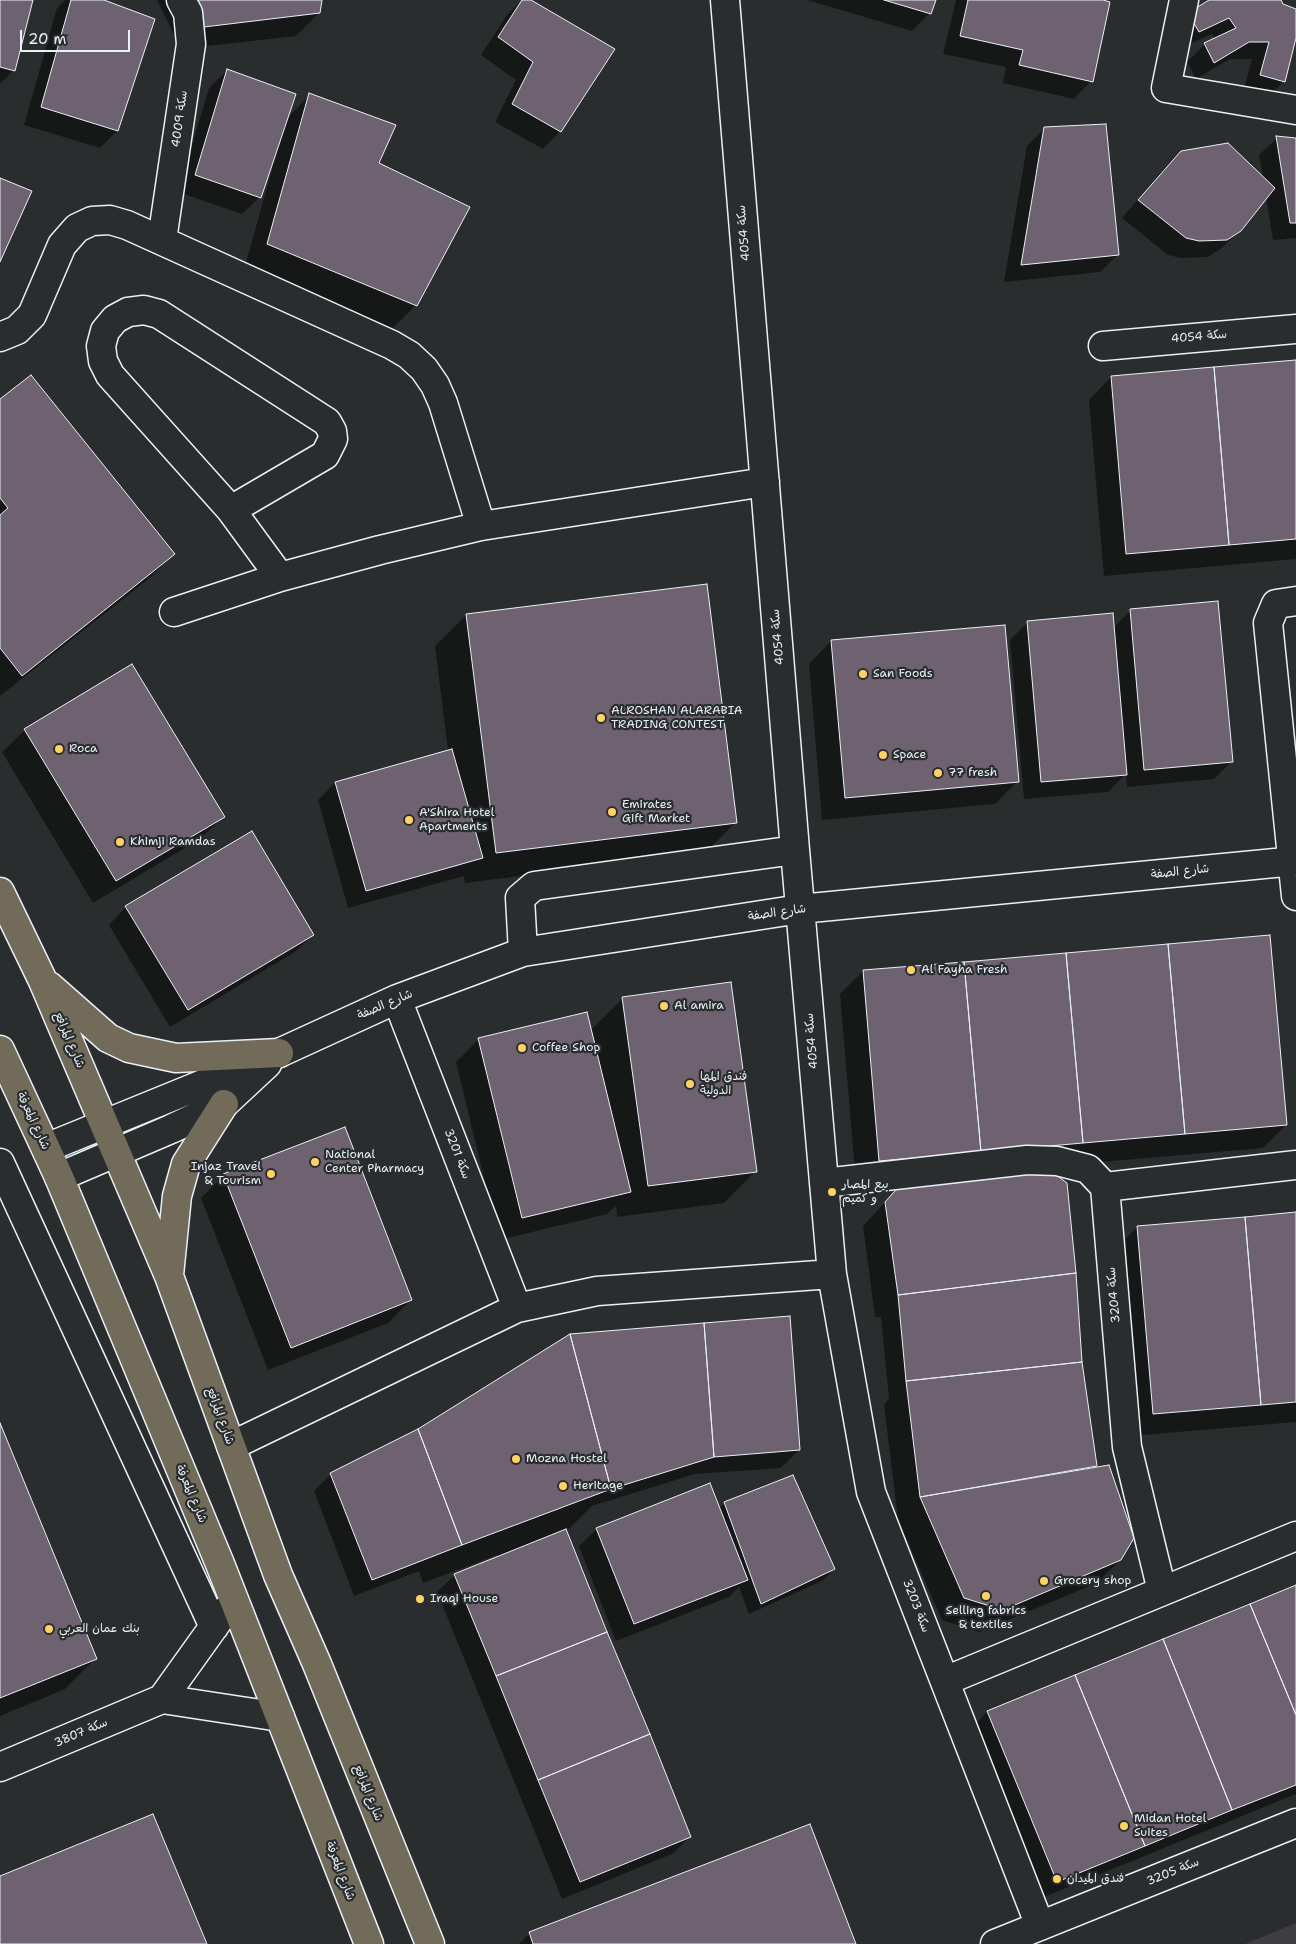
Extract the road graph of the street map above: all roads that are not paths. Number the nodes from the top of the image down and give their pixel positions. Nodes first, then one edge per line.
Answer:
1 (182, 0) edge
2 (725, 0) edge
3 (1184, 0) edge
4 (1296, 110) edge
5 (162, 240) junction
6 (1296, 329) edge
7 (0, 336) edge
8 (1103, 346) dead end
9 (765, 482) junction
10 (231, 510) junction
11 (481, 526) junction
12 (280, 577) junction
13 (1296, 601) edge
14 (174, 612) dead end
15 (795, 850) junction
16 (1294, 861) edge
17 (0, 892) edge
18 (1296, 896) edge
19 (800, 910) junction
20 (522, 952) junction
21 (44, 981) junction
22 (397, 999) junction
23 (0, 1050) edge
24 (279, 1053) junction
25 (224, 1104) junction
26 (104, 1124) junction
27 (46, 1148) junction
28 (116, 1153) junction
29 (0, 1163) edge
30 (1296, 1165) edge
31 (59, 1177) junction
32 (824, 1183) junction
33 (1105, 1187) junction
34 (832, 1274) junction
35 (169, 1276) junction
36 (517, 1308) junction
37 (231, 1446) junction
38 (1296, 1536) edge
39 (1162, 1590) junction
40 (234, 1599) junction
41 (214, 1627) junction
42 (945, 1681) junction
43 (162, 1699) junction
44 (280, 1717) junction
45 (0, 1767) edge
46 (1296, 1823) edge
47 (1040, 1926) junction
48 (369, 1944) edge
49 (430, 1944) edge
50 (994, 1944) edge

1 - 5 street, سكة 4009
2 - 9 street, سكة 4054
3 - 4 street
5 - 7 street
5 - 11 street
6 - 8 street, سكة 4054
9 - 11 street
9 - 15 street, سكة 4054
10 - 10 street
10 - 12 street
11 - 12 street
12 - 14 street
13 - 16 street
15 - 19 street, سكة 4054
15 - 20 street
16 - 18 street
16 - 19 street, شارع الصفة
17 - 21 main road, شارع المرافع
19 - 20 street, شارع الصفة
19 - 32 street, سكة 4054
20 - 22 street, شارع الصفة
21 - 24 main road
21 - 26 main road, شارع المرافع
22 - 24 street, شارع الصفة
22 - 36 street, سكة 3201
23 - 27 main road, شارع المعرفة
24 - 25 street, شارع الصفة
24 - 26 street, شارع الصفة
25 - 28 street, شارع الصفة
25 - 35 main road
26 - 27 street, شارع الصفة
26 - 28 main road, شارع المرافع
27 - 31 main road, شارع المعرفة
28 - 31 street, شارع الصفة
28 - 35 main road, شارع المرافع
29 - 41 street
30 - 33 street
31 - 40 main road, شارع المعرفة
32 - 33 street
32 - 34 street, سكة 4054
33 - 39 street, سكة 3204
34 - 36 street
34 - 42 street, سكة 3203
35 - 37 main road, شارع المرافع
36 - 37 street
37 - 49 main road, شارع المرافع
38 - 39 street
39 - 42 street
40 - 41 street
40 - 44 main road, شارع المعرفة
41 - 43 street
42 - 47 street, سكة 3203
43 - 44 street
43 - 45 street, سكة 3807
44 - 48 main road, شارع المعرفة
46 - 47 street, سكة 3205
47 - 50 street, سكة 3205

